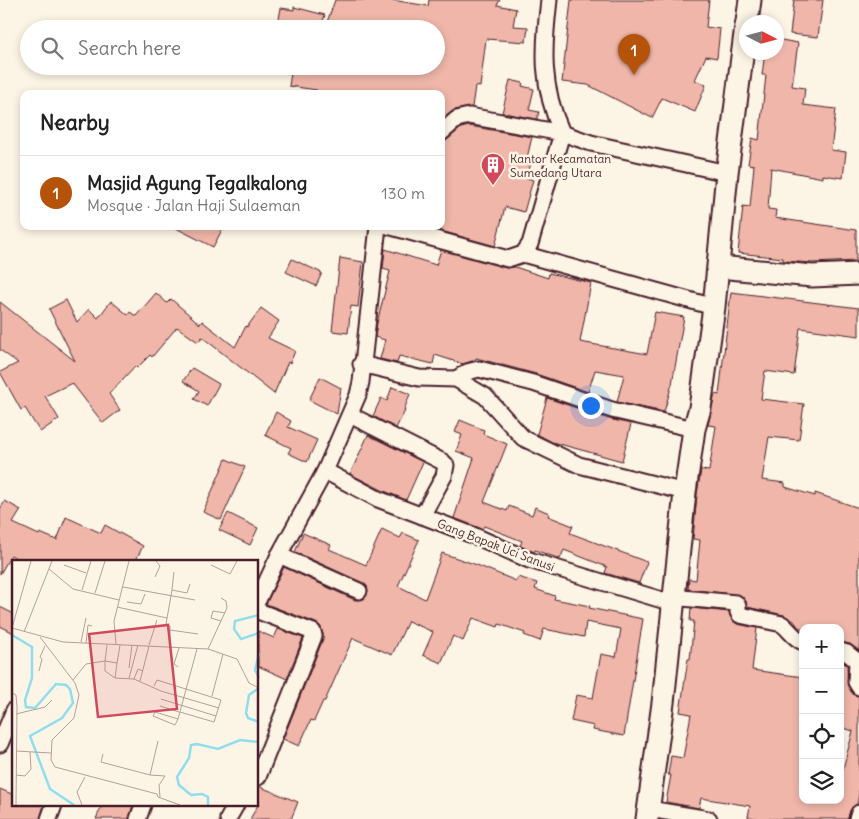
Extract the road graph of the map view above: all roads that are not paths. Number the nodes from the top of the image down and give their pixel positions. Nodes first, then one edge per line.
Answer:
1 (549, 0) edge
2 (750, 0) edge
3 (748, 15) edge
4 (742, 60) edge
5 (445, 130) edge
6 (562, 133) junction
7 (727, 173) junction
8 (378, 230) edge
9 (403, 230) edge
10 (523, 254) junction
11 (719, 267) junction
12 (859, 274) edge
13 (714, 307) junction
14 (361, 364) junction
15 (456, 379) junction
16 (350, 415) junction
17 (694, 429) junction
18 (325, 471) junction
19 (685, 492) junction
20 (422, 516) junction
21 (279, 555) junction
22 (359, 590) dead end
23 (259, 598) edge
24 (673, 599) junction
25 (259, 611) edge
26 (799, 640) edge
27 (844, 652) edge
28 (859, 688) edge
29 (12, 715) edge
30 (0, 744) edge
31 (259, 774) edge
32 (54, 806) edge
33 (143, 806) edge
34 (235, 806) edge
35 (859, 813) edge
36 (648, 814) edge
37 (49, 819) edge
38 (138, 819) edge
39 (228, 819) edge
40 (709, 819) edge
41 (857, 819) edge

1 - 6 street
2 - 3 main road
4 - 7 main road
5 - 6 street
6 - 7 street
6 - 10 street
7 - 11 main road
8 - 14 street
9 - 10 street
10 - 13 street
11 - 12 main road
11 - 13 main road
13 - 17 main road
14 - 15 street
14 - 16 street
15 - 17 street
15 - 19 street
16 - 18 street
16 - 20 street
17 - 19 main road
18 - 20 street, Gang Bapak Uci Sanusi
18 - 21 street
19 - 24 main road
20 - 24 street, Gang Bapak Uci Sanusi
21 - 22 street
21 - 23 street
24 - 26 street, Gang Bapak Uci Sanusi
24 - 36 main road
25 - 31 street
27 - 28 street
29 - 30 street
32 - 37 street
33 - 38 street
34 - 39 street
35 - 41 street
36 - 40 street

